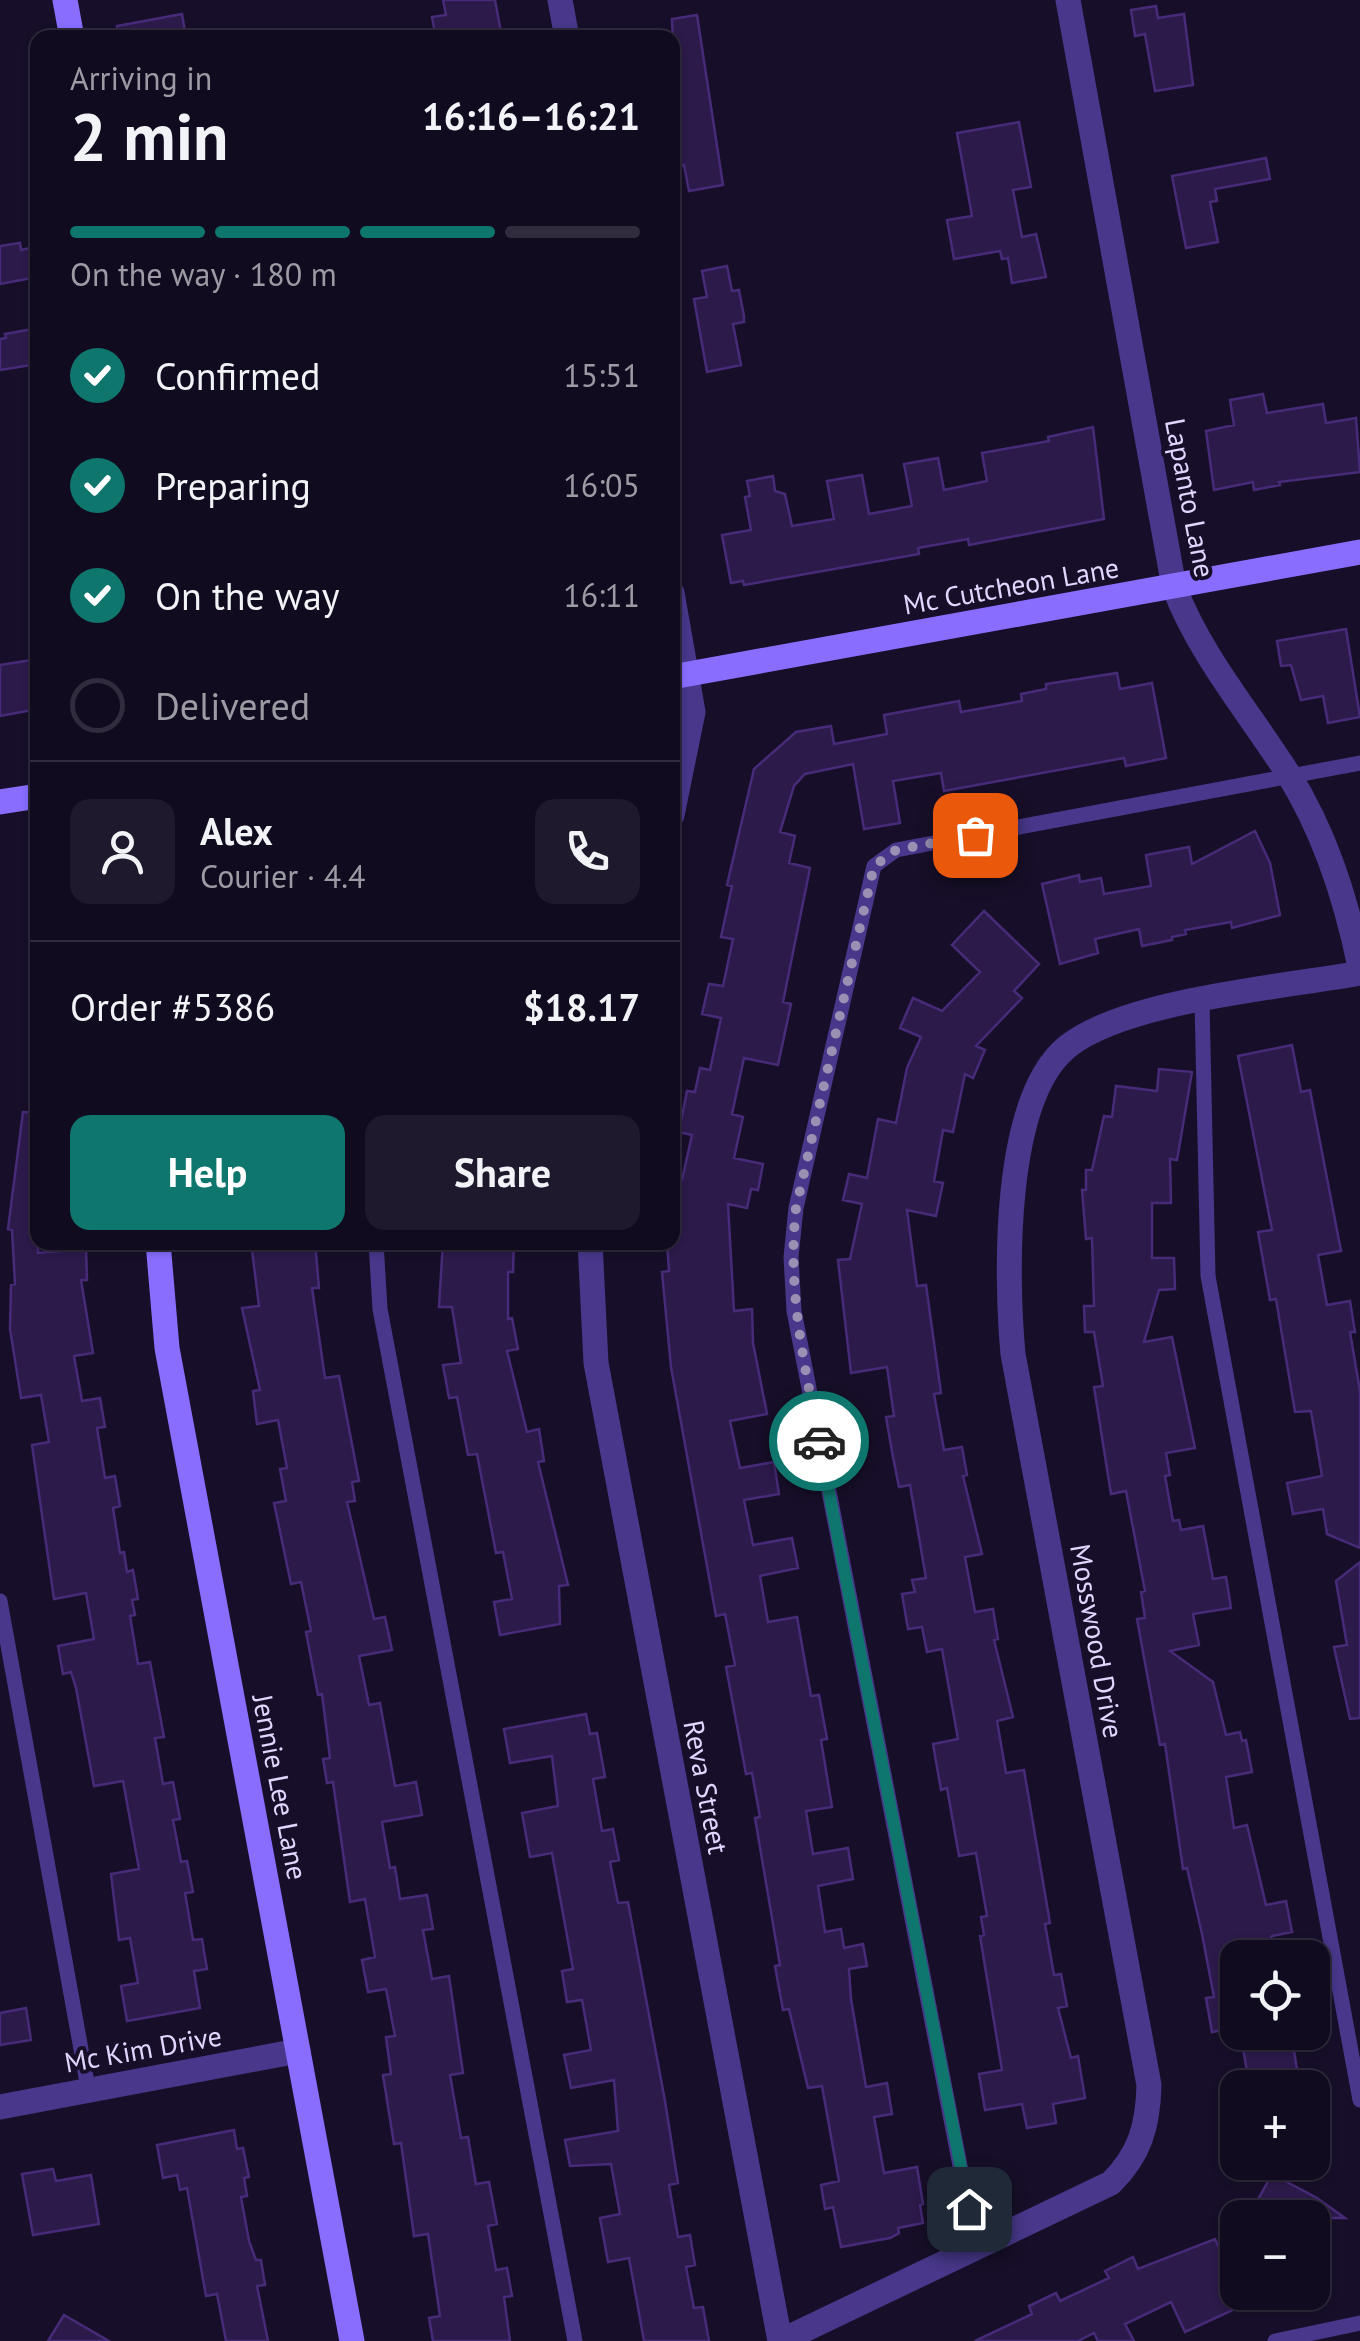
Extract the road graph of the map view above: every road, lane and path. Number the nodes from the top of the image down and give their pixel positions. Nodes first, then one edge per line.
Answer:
1 (65, 0) edge
2 (560, 0) edge
3 (1068, 0) edge
4 (71, 30) edge
5 (565, 30) edge
6 (1360, 552) edge
7 (1174, 587) junction
8 (680, 675) edge
9 (1360, 763) edge
10 (680, 776) edge
11 (1289, 776) junction
12 (30, 797) edge
13 (0, 802) edge
14 (1360, 970) edge
15 (1202, 1001) junction
16 (159, 1250) edge
17 (376, 1250) edge
18 (590, 1250) edge
19 (0, 1602) edge
20 (298, 2051) junction
21 (88, 2088) junction
22 (1360, 2100) edge
23 (0, 2108) edge
24 (976, 2248) junction
25 (1360, 2322) edge
26 (352, 2341) edge
27 (575, 2341) edge
28 (781, 2341) edge
29 (1275, 2341) edge

1 - 4 street
2 - 5 street
3 - 7 street, Lapanto Lane
6 - 7 street, Mc Cutcheon Lane
7 - 8 street, Mc Cutcheon Lane
7 - 11 street, Lapanto Lane
8 - 10 street
9 - 11 lane
11 - 14 street, Lapanto Lane
11 - 24 lane
12 - 13 street
14 - 15 street, Mosswood Drive
15 - 22 lane
15 - 24 street, Mosswood Drive
16 - 20 street, Jennie Lee Lane
17 - 27 lane
18 - 28 street, Reva Street
19 - 21 lane
20 - 21 street, Mc Kim Drive
20 - 26 street, Jennie Lee Lane
21 - 23 street, Mc Kim Drive
24 - 28 street, Mosswood Drive
25 - 29 lane

